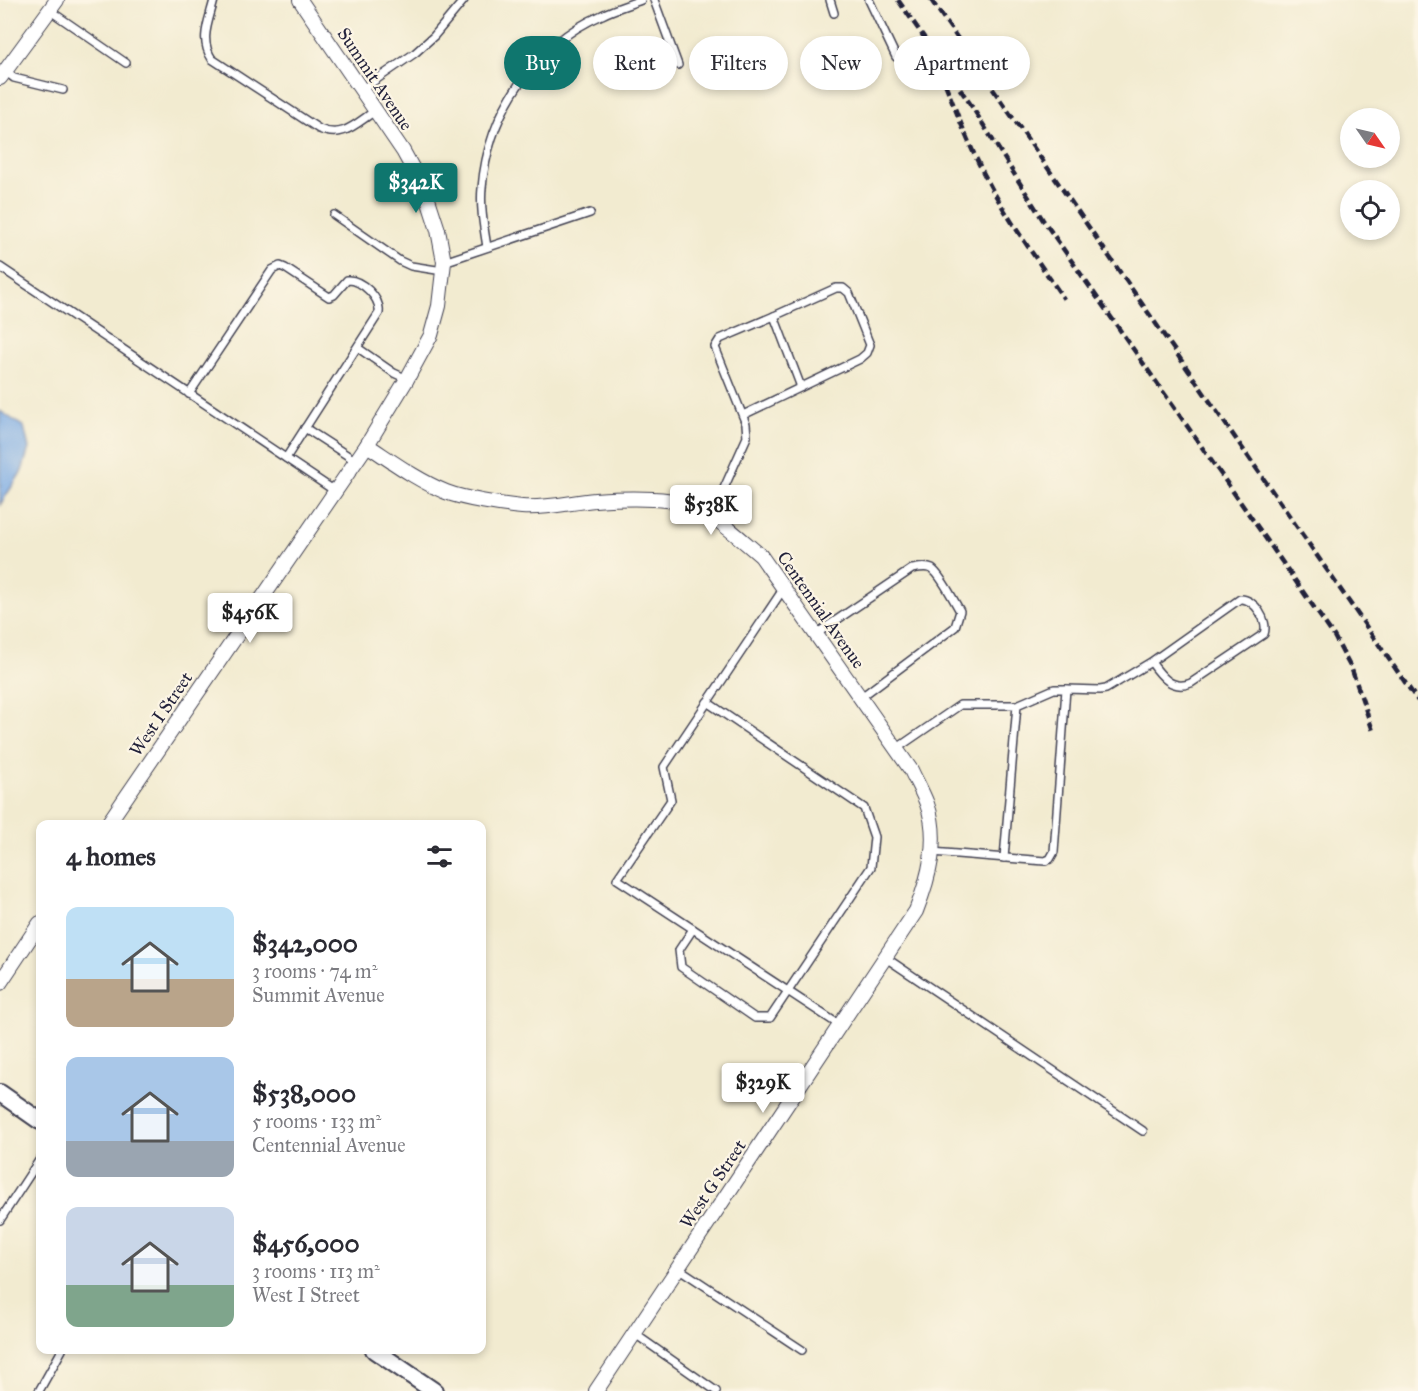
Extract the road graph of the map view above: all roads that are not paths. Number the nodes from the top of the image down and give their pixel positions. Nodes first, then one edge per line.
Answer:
1 (214, 0) edge
2 (300, 0) edge
3 (464, 0) edge
4 (641, 0) edge
5 (654, 0) edge
6 (830, 0) edge
7 (868, 0) edge
8 (53, 5) edge
9 (834, 13) dead end
10 (894, 53) edge
11 (126, 63) dead end
12 (678, 65) dead end
13 (2, 75) edge
14 (63, 90) dead end
15 (361, 90) junction
16 (375, 111) junction
17 (590, 213) dead end
18 (334, 215) dead end
19 (487, 247) junction
20 (444, 266) junction
21 (0, 267) edge
22 (774, 316) junction
23 (358, 348) junction
24 (407, 379) junction
25 (801, 387) junction
26 (189, 394) junction
27 (743, 415) junction
28 (305, 428) junction
29 (367, 445) junction
30 (286, 458) junction
31 (356, 462) junction
32 (335, 492) junction
33 (711, 517) junction
34 (783, 588) junction
35 (816, 634) junction
36 (1151, 662) junction
37 (1066, 689) junction
38 (860, 698) junction
39 (707, 702) junction
40 (1017, 705) junction
41 (896, 748) junction
42 (110, 820) edge
43 (933, 836) joint
44 (931, 852) junction
45 (1004, 858) junction
46 (36, 929) edge
47 (693, 929) junction
48 (886, 958) junction
49 (0, 983) edge
50 (788, 993) junction
51 (841, 1026) junction
52 (0, 1093) edge
53 (36, 1118) edge
54 (1143, 1131) dead end
55 (36, 1165) edge
56 (0, 1220) edge
57 (678, 1268) junction
58 (635, 1334) junction
59 (802, 1350) dead end
60 (60, 1354) edge
61 (380, 1354) edge
62 (39, 1391) edge
63 (435, 1391) edge
64 (596, 1391) edge
65 (716, 1391) edge

1 - 16 lane
2 - 15 street, Summit Avenue
3 - 15 lane
4 - 19 lane
5 - 12 lane
6 - 9 lane
7 - 10 lane
8 - 11 lane
8 - 13 street
13 - 14 lane
15 - 16 street, Summit Avenue
16 - 20 street, Summit Avenue
17 - 19 lane
18 - 20 lane
19 - 20 lane
20 - 24 street, Summit Avenue
21 - 26 lane
22 - 25 lane
22 - 25 lane
22 - 27 lane
23 - 24 lane
23 - 26 lane
23 - 28 lane
24 - 29 street, Summit Avenue
25 - 27 lane
26 - 30 lane
27 - 33 lane
28 - 30 lane
28 - 31 lane
29 - 31 street, West I Street
29 - 33 street, Centennial Avenue
30 - 32 lane
31 - 32 street, West I Street
32 - 42 street, West I Street
33 - 34 street, Centennial Avenue
34 - 35 street, Centennial Avenue
34 - 39 lane
35 - 38 street, Centennial Avenue
35 - 38 lane
36 - 36 lane
36 - 37 lane
37 - 40 lane
37 - 45 lane
38 - 41 street, Centennial Avenue
39 - 47 lane
39 - 50 lane
40 - 41 lane
40 - 45 lane
41 - 43 street, Centennial Avenue
43 - 44 street, West G Street
44 - 45 lane
44 - 48 street, West G Street
46 - 49 street
47 - 50 lane
47 - 50 lane
48 - 51 street, West G Street
48 - 54 lane
50 - 51 lane
51 - 57 street, West G Street
52 - 53 street
55 - 56 lane
57 - 58 street, West G Street
57 - 59 lane
58 - 64 street, West G Street
58 - 65 lane
60 - 62 lane
61 - 63 street

